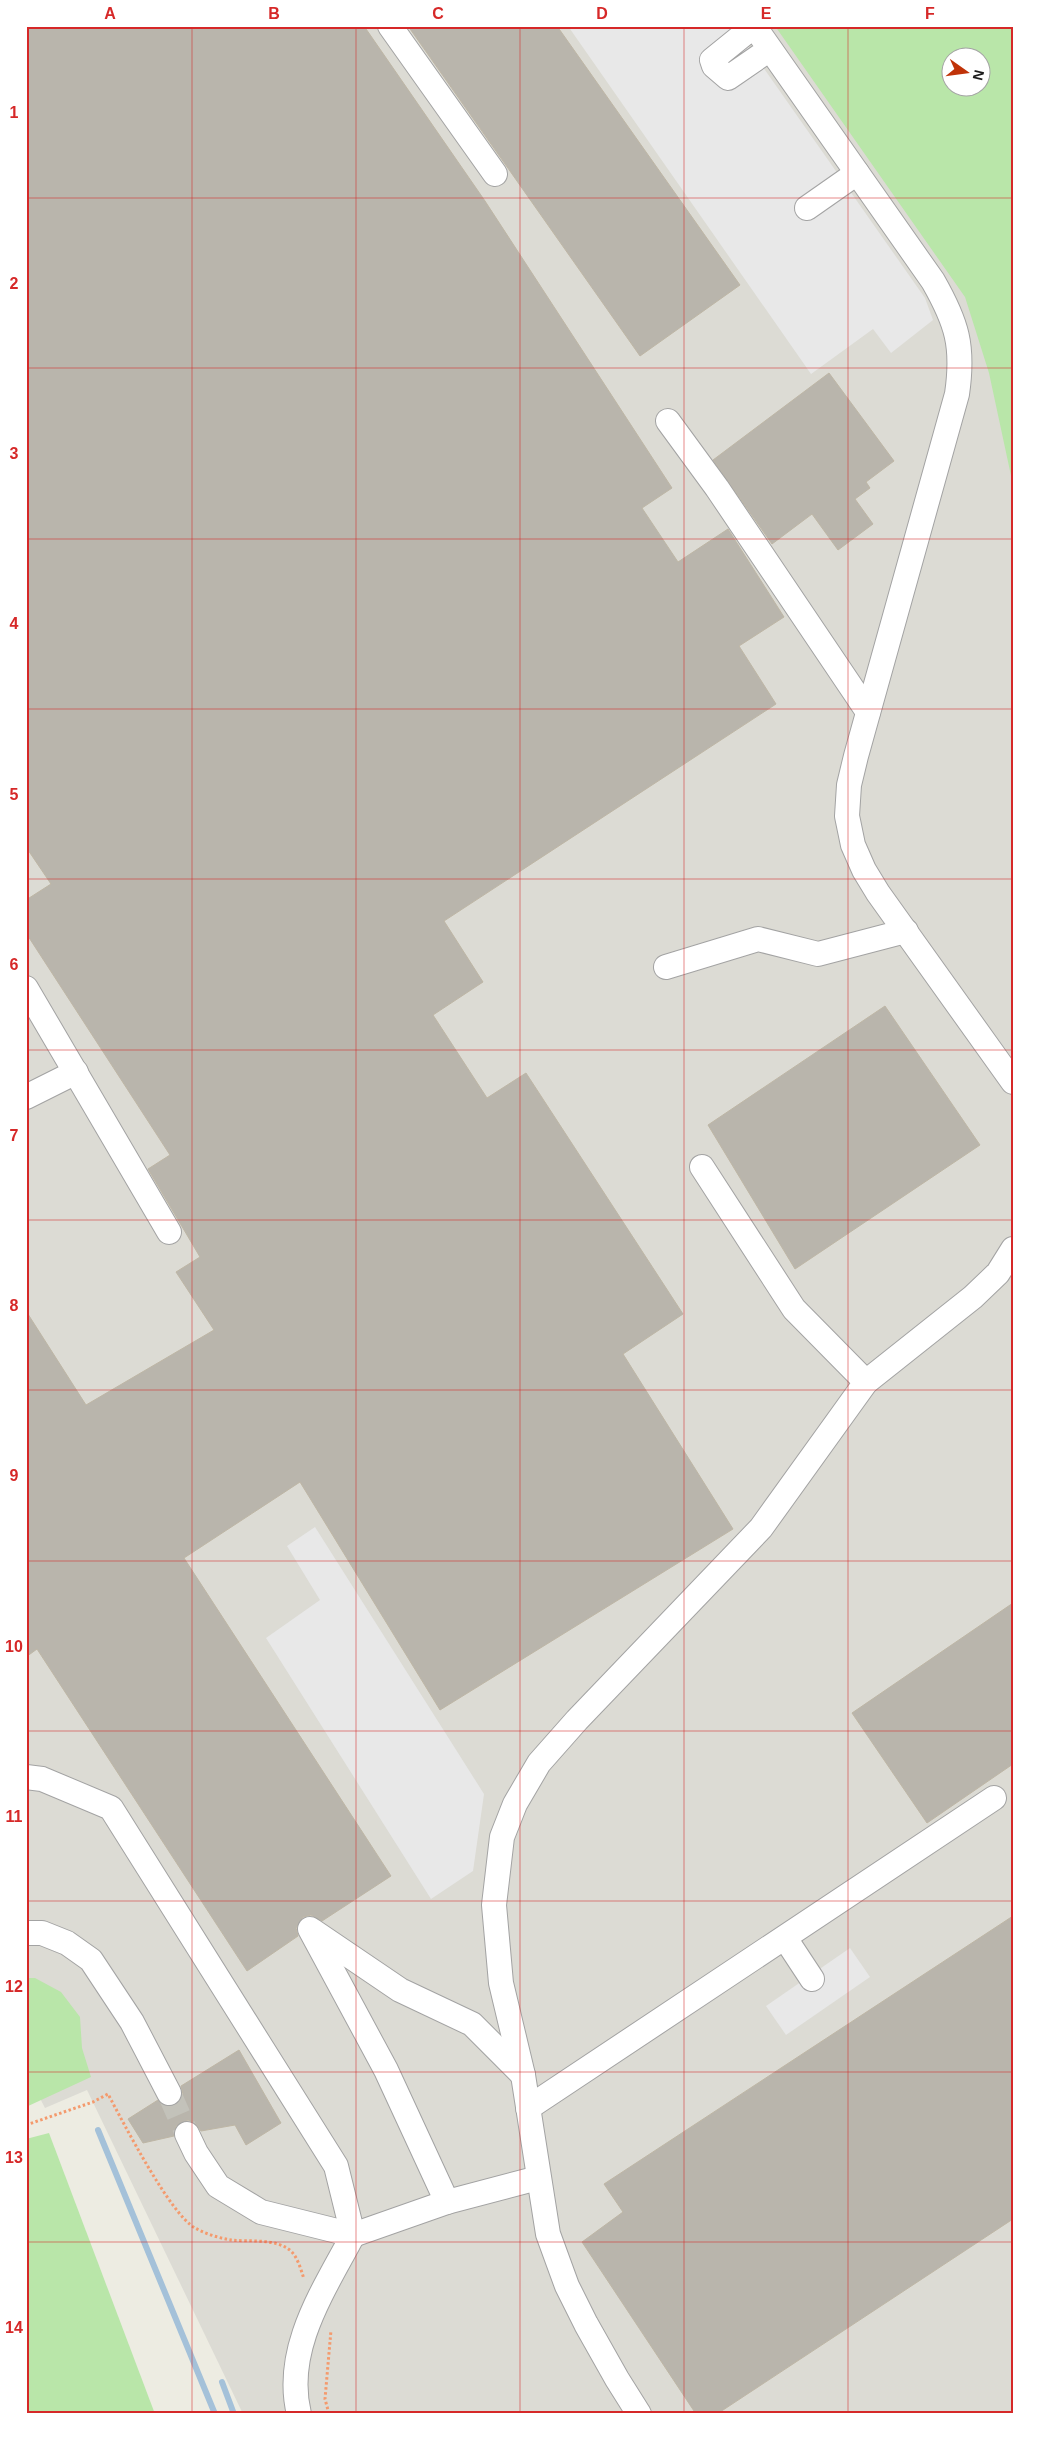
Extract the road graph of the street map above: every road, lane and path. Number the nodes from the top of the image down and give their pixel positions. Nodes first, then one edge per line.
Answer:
1 (390, 26) edge
2 (754, 26) edge
3 (770, 49) junction
4 (857, 173) junction
5 (495, 174) dead end
6 (807, 208) dead end
7 (668, 420) dead end
8 (868, 712) junction
9 (906, 931) junction
10 (666, 967) dead end
11 (26, 988) edge
12 (76, 1072) junction
13 (1013, 1082) edge
14 (26, 1097) edge
15 (702, 1167) dead end
16 (169, 1232) dead end
17 (1013, 1249) edge
18 (866, 1382) junction
19 (26, 1777) edge
20 (994, 1798) dead end
21 (26, 1933) edge
22 (785, 1938) junction
23 (812, 1979) dead end
24 (523, 2075) junction
25 (169, 2093) tunnel mouth
26 (528, 2108) junction
27 (26, 2124) edge
28 (187, 2134) tunnel mouth
29 (538, 2178) junction
30 (447, 2202) junction
31 (353, 2235) junction
32 (301, 2286) dead end
33 (313, 2312) junction
34 (299, 2414) edge
35 (329, 2414) edge
36 (639, 2414) edge

1 - 5 street
2 - 3 street
2 - 3 street
3 - 4 street
4 - 6 street
4 - 8 street
7 - 8 street
8 - 9 street
9 - 10 street
9 - 13 street
11 - 12 street
12 - 14 street
12 - 16 street
15 - 18 street
17 - 18 street
18 - 24 street
19 - 31 street
20 - 22 street
21 - 25 street
22 - 23 street
22 - 26 street
24 - 26 street
24 - 30 street
26 - 29 street
27 - 32 path
28 - 31 street
29 - 30 street
29 - 36 street
30 - 31 street
31 - 33 street
33 - 34 street
33 - 35 path

